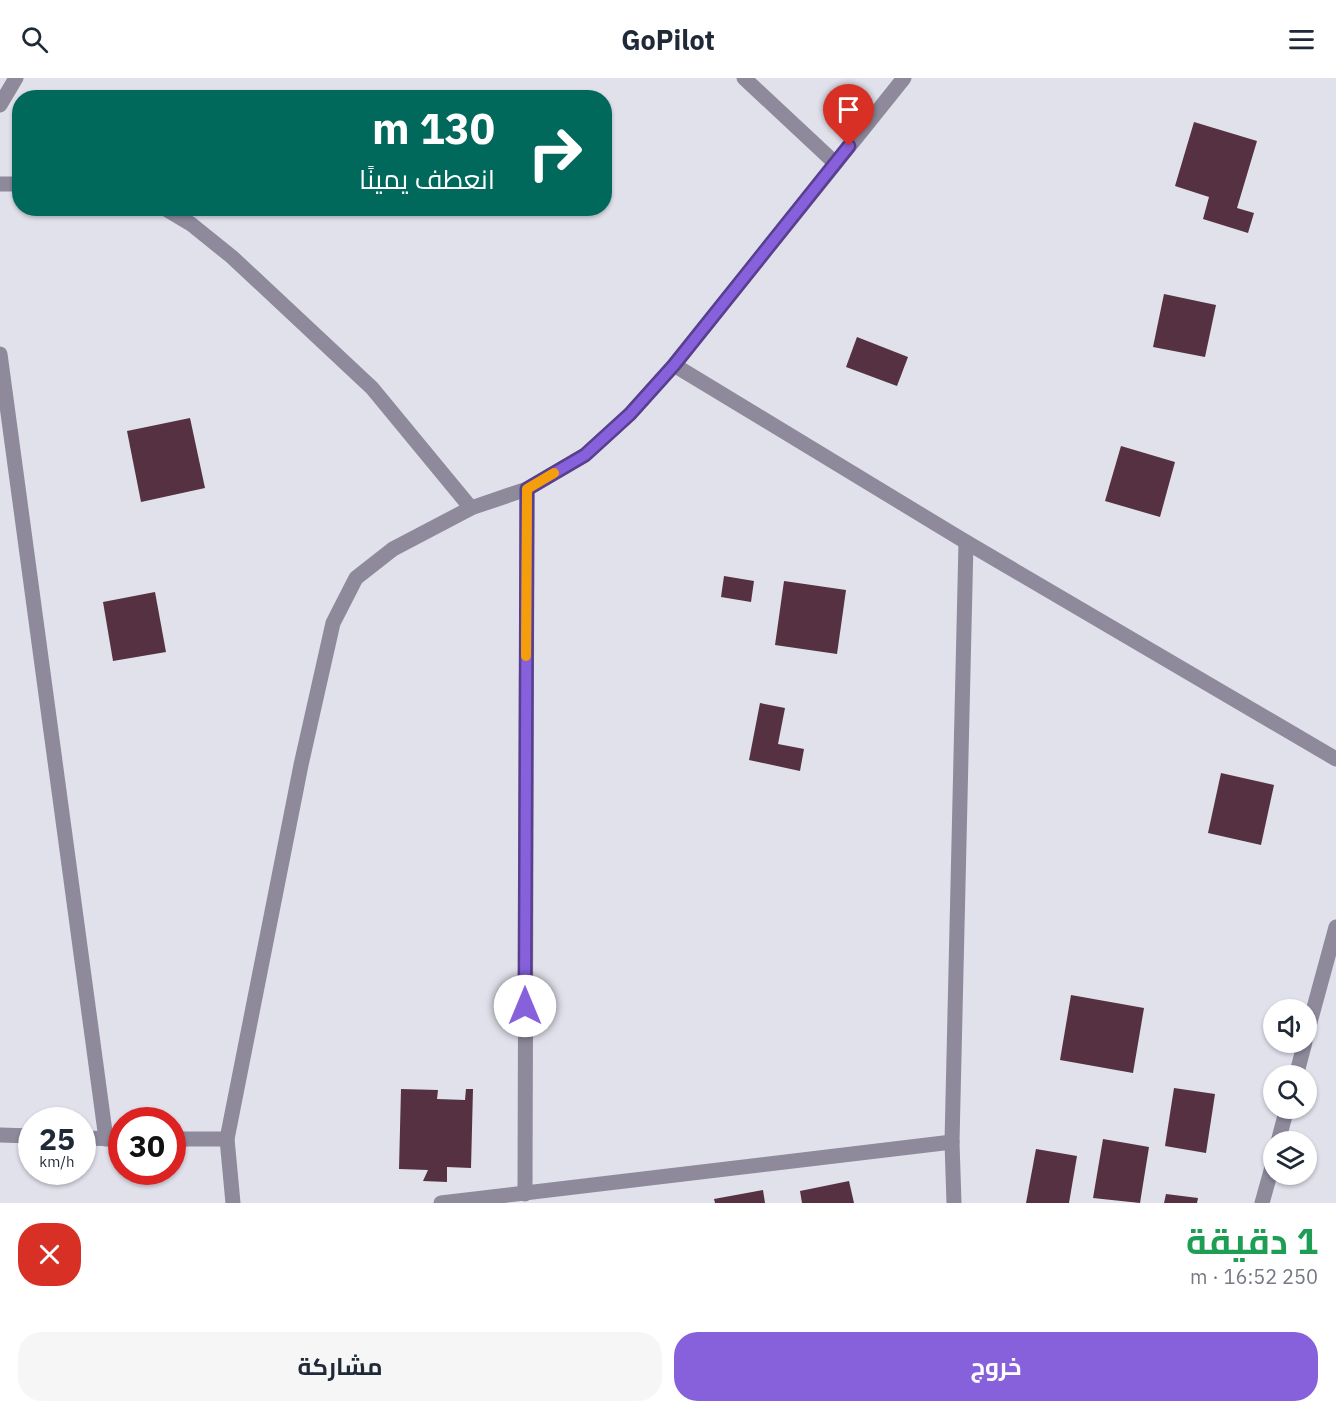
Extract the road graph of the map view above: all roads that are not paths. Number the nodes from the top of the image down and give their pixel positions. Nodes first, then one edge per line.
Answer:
1 (16, 78) edge
2 (744, 78) edge
3 (904, 78) edge
4 (0, 105) edge
5 (836, 163) junction
6 (177, 216) edge
7 (0, 354) edge
8 (674, 365) junction
9 (527, 489) junction
10 (471, 508) junction
11 (966, 542) junction
12 (1336, 759) edge
13 (1336, 927) edge
14 (1316, 999) edge
15 (109, 1107) edge
16 (0, 1135) edge
17 (18, 1136) edge
18 (186, 1139) edge
19 (227, 1139) junction
20 (952, 1142) junction
21 (1267, 1185) edge
22 (525, 1194) junction
23 (233, 1203) edge
24 (441, 1203) edge
25 (954, 1203) edge
26 (1262, 1203) edge

1 - 4 street
2 - 5 street
3 - 5 street
5 - 8 street
6 - 10 street
7 - 15 street
8 - 9 street
8 - 11 street
9 - 10 street
9 - 22 street
10 - 19 street
11 - 12 street
11 - 20 street
13 - 14 street
16 - 17 street
18 - 19 street
19 - 23 street
20 - 22 street
20 - 25 street
21 - 26 street
22 - 24 street

